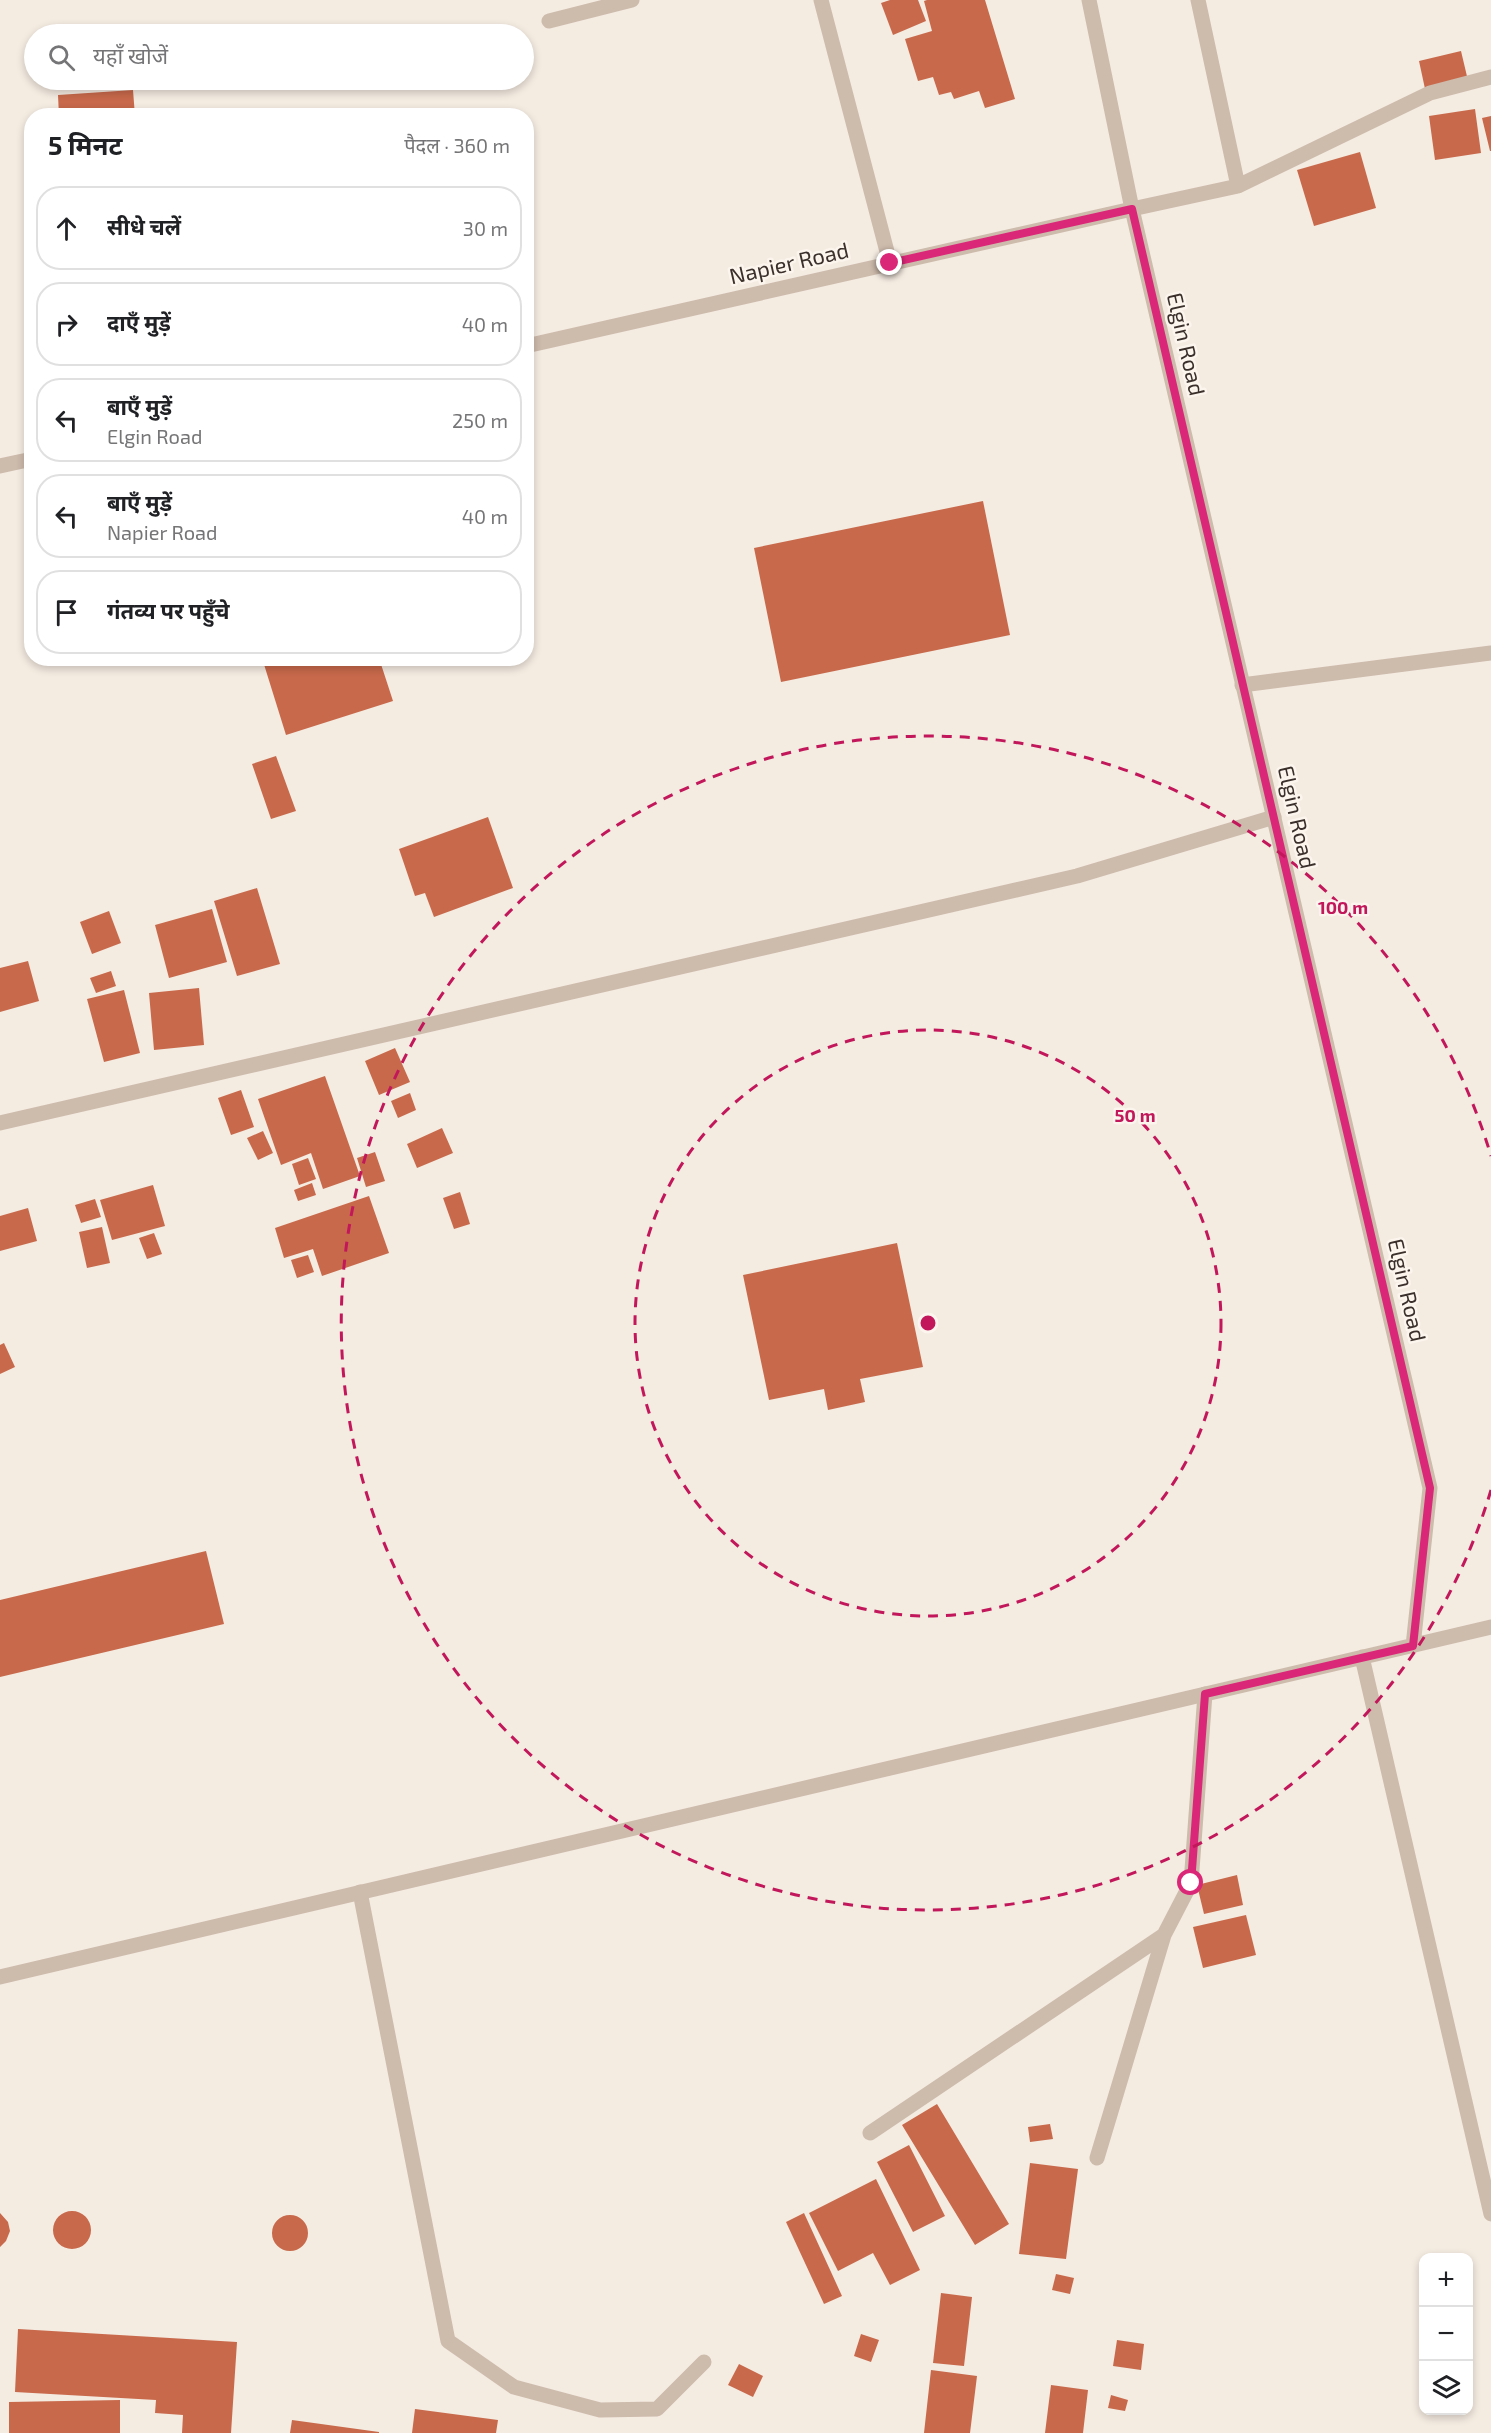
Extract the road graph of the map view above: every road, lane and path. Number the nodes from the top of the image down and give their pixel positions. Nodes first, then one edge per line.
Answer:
1 (632, 0) edge
2 (821, 0) edge
3 (1089, 0) edge
4 (1198, 0) edge
5 (549, 21) dead end
6 (1491, 77) edge
7 (1238, 186) junction
8 (1132, 209) junction
9 (890, 263) junction
10 (534, 344) edge
11 (24, 461) edge
12 (0, 466) edge
13 (1491, 653) edge
14 (1242, 685) junction
15 (1274, 817) junction
16 (0, 1123) edge
17 (1491, 1627) edge
18 (1413, 1646) junction
19 (1362, 1657) junction
20 (1205, 1694) junction
21 (360, 1892) junction
22 (1164, 1935) junction
23 (0, 1977) edge
24 (870, 2133) dead end
25 (1097, 2158) dead end
26 (1491, 2214) edge
27 (704, 2362) dead end

1 - 5 street
2 - 9 street
3 - 8 street, Elgin Road
4 - 7 street
6 - 7 street, Napier Road
7 - 8 street, Napier Road
8 - 9 street, Napier Road
8 - 14 street, Elgin Road
9 - 10 street, Napier Road
11 - 12 street
13 - 14 street
14 - 15 street, Elgin Road
15 - 16 street
15 - 18 street, Elgin Road
17 - 18 street
18 - 19 street
19 - 20 street
19 - 26 street
20 - 21 street
20 - 22 street
21 - 23 street
21 - 27 street
22 - 24 street
22 - 25 street

